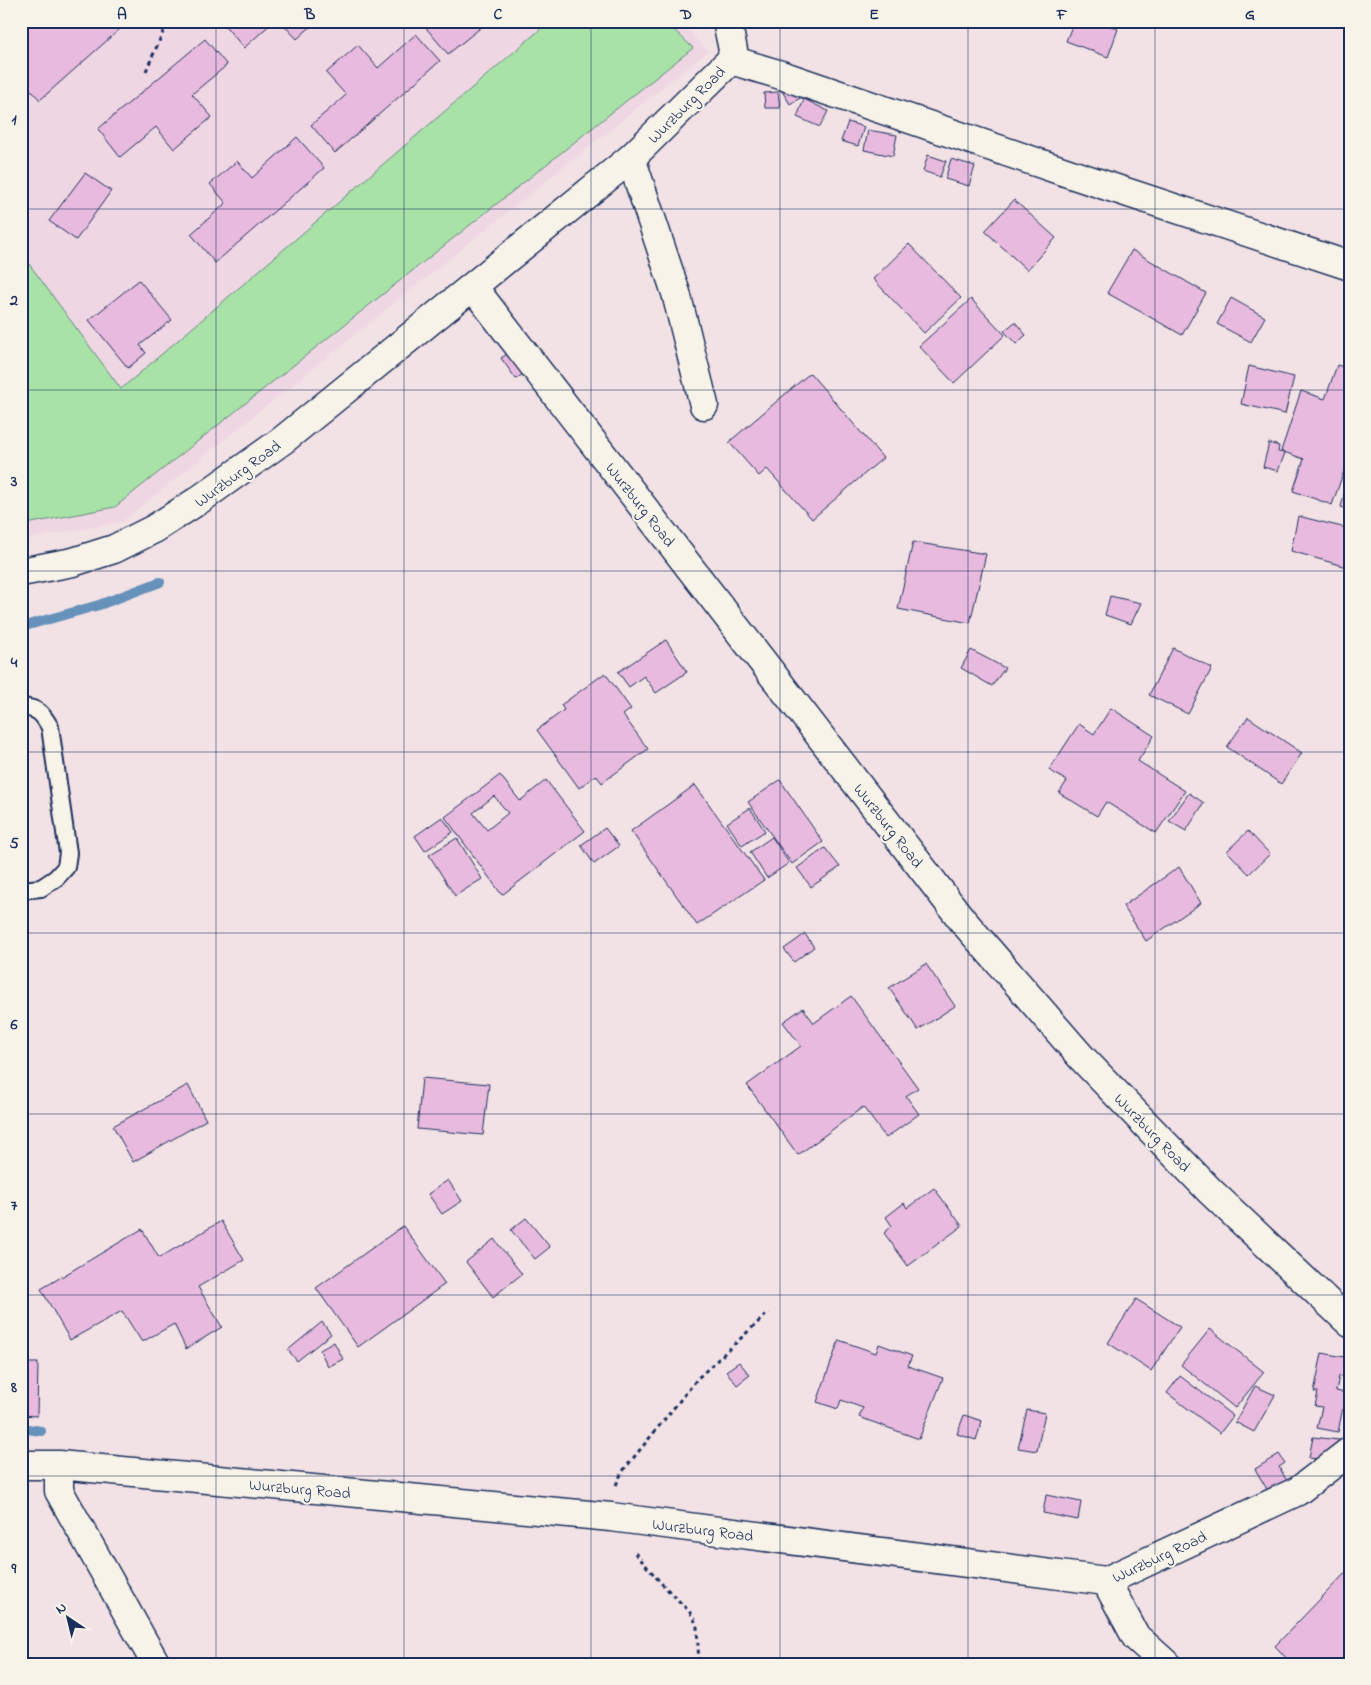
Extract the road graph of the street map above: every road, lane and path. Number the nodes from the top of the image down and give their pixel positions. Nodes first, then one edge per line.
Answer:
1 (168, 21) edge
2 (727, 21) edge
3 (731, 60) junction
4 (146, 71) dead end
5 (631, 158) junction
6 (1350, 266) edge
7 (473, 287) junction
8 (704, 405) dead end
9 (21, 572) edge
10 (21, 707) edge
11 (21, 890) edge
12 (768, 1312) dead end
13 (1350, 1323) edge
14 (1350, 1451) edge
15 (21, 1465) edge
16 (59, 1465) junction
17 (611, 1517) junction
18 (1106, 1581) junction
19 (156, 1664) edge
20 (699, 1664) edge
21 (1166, 1664) edge

1 - 4 path
2 - 3 street, Wurzburg Road
3 - 5 street, Wurzburg Road
3 - 6 street
5 - 7 street, Wurzburg Road
5 - 8 street
7 - 9 street, Wurzburg Road
7 - 13 street, Wurzburg Road
10 - 11 lane
12 - 17 path
14 - 18 street, Wurzburg Road
15 - 16 street, Wurzburg Road
16 - 17 street, Wurzburg Road
16 - 19 street
17 - 18 street, Wurzburg Road
17 - 20 path
18 - 21 street

